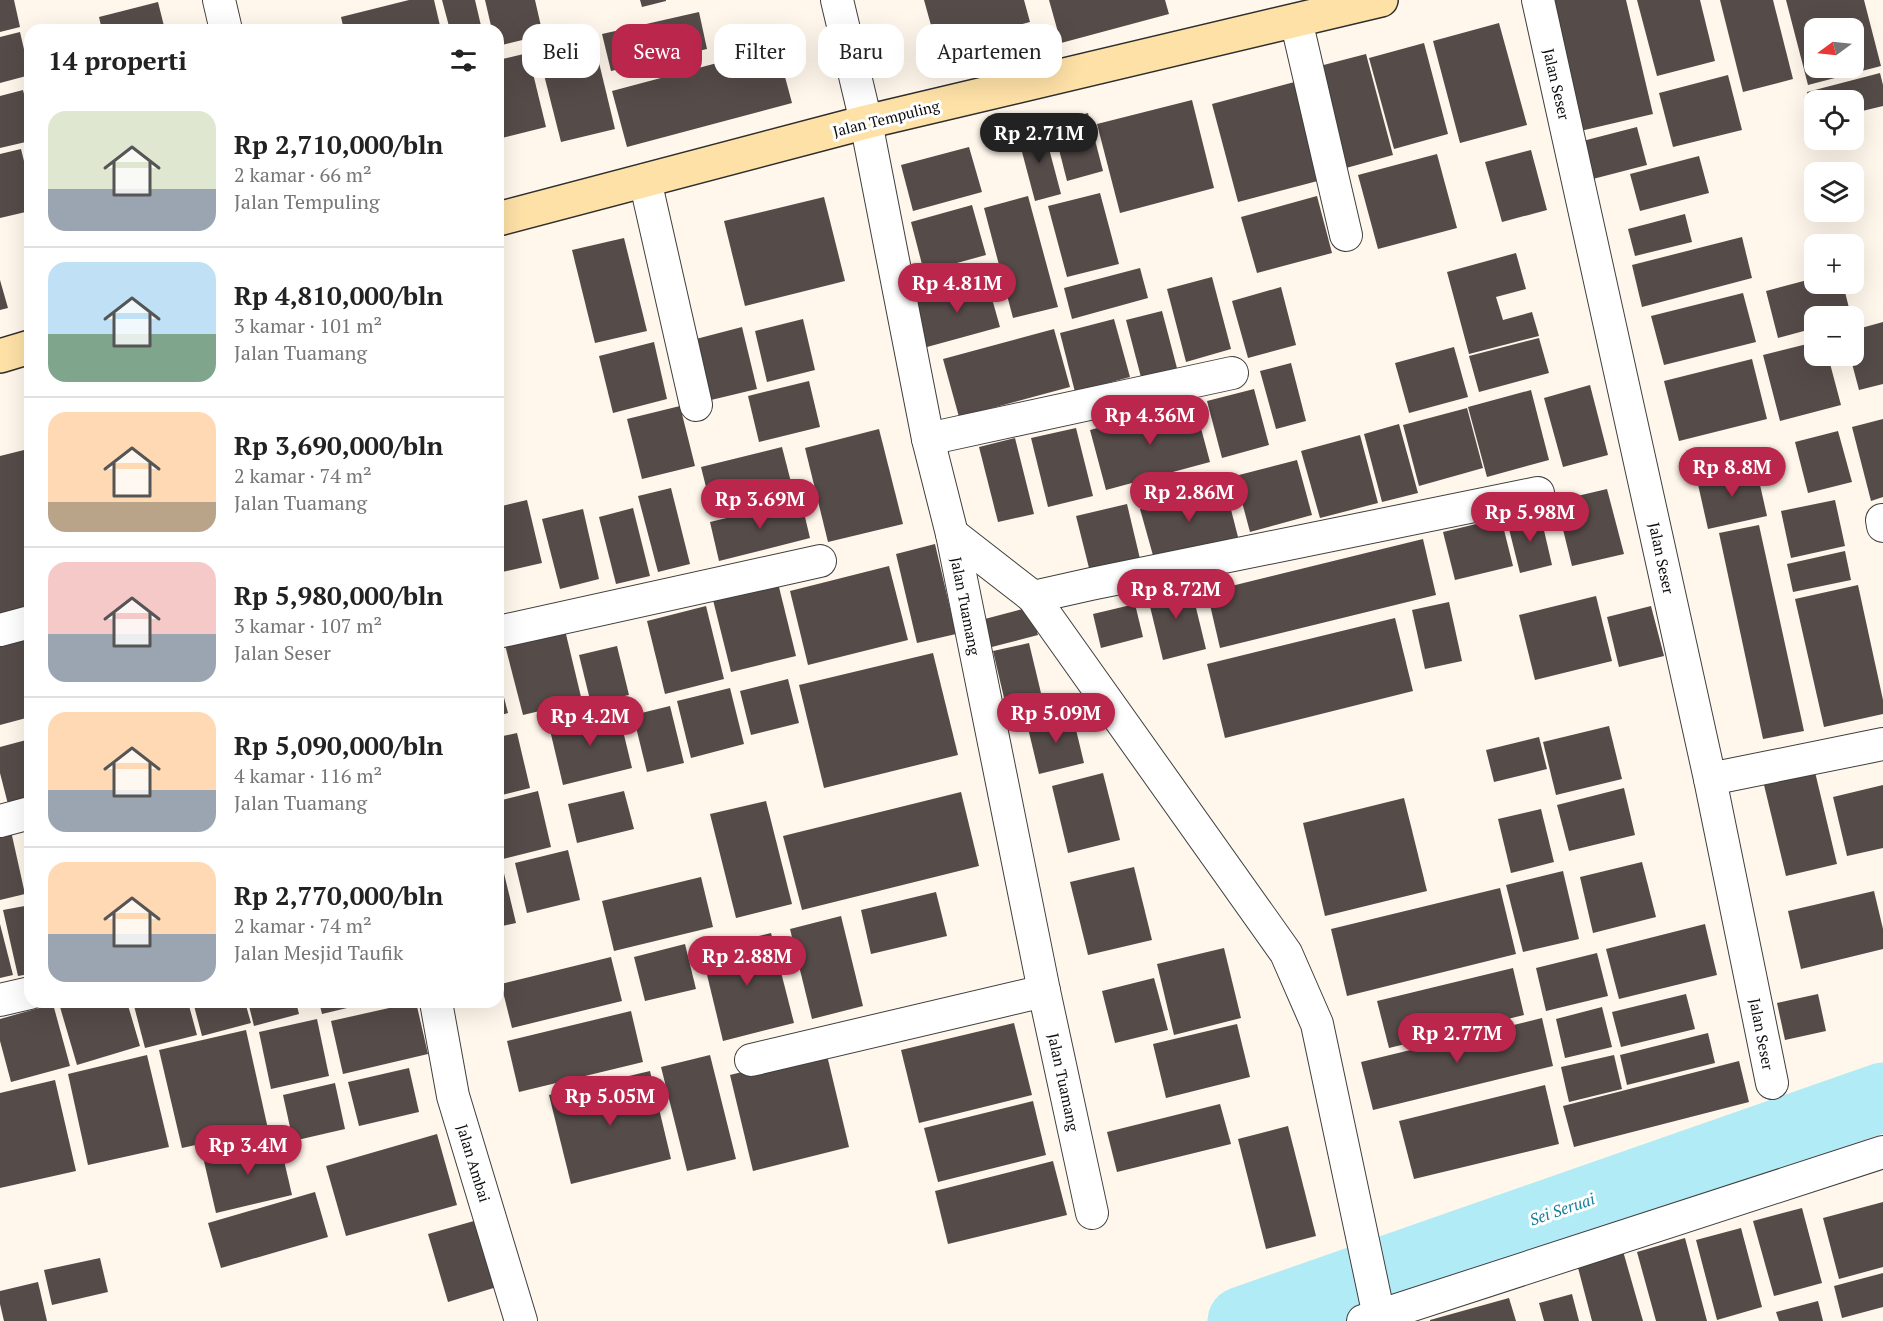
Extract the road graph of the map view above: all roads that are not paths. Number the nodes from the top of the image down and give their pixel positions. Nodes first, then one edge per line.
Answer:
1 (219, 0) edge
2 (837, 0) edge
3 (1381, 0) edge
4 (1538, 0) edge
5 (1296, 20) junction
6 (225, 24) edge
7 (866, 122) junction
8 (645, 180) junction
9 (504, 217) edge
10 (1346, 235) dead end
11 (24, 349) edge
12 (0, 356) edge
13 (1232, 373) dead end
14 (696, 405) dead end
15 (928, 439) junction
16 (1538, 493) dead end
17 (952, 534) junction
18 (820, 561) dead end
19 (1033, 597) junction
20 (24, 624) edge
21 (0, 630) edge
22 (504, 631) edge
23 (1883, 744) edge
24 (1710, 779) junction
25 (24, 815) edge
26 (0, 821) edge
27 (1044, 991) junction
28 (24, 994) edge
29 (0, 1000) edge
30 (437, 1008) edge
31 (751, 1060) dead end
32 (1772, 1083) dead end
33 (1883, 1152) edge
34 (1092, 1213) dead end
35 (1374, 1313) edge
36 (521, 1321) edge

1 - 6 street
2 - 7 street, Jalan Tuamang
3 - 5 street, Jalan Tempuling
4 - 24 street, Jalan Seser
5 - 7 street, Jalan Tempuling
5 - 10 street
7 - 8 street, Jalan Tempuling
7 - 15 street, Jalan Tuamang
8 - 9 street, Jalan Tempuling
8 - 14 street
11 - 12 street
13 - 15 street
15 - 17 street, Jalan Tuamang
16 - 19 street
17 - 19 street
17 - 27 street, Jalan Tuamang
18 - 22 street
19 - 35 street
20 - 21 street
23 - 24 street
24 - 32 street, Jalan Seser
25 - 26 street
27 - 31 street
27 - 34 street, Jalan Tuamang
28 - 29 street
30 - 36 street, Jalan Ambai
33 - 35 street

